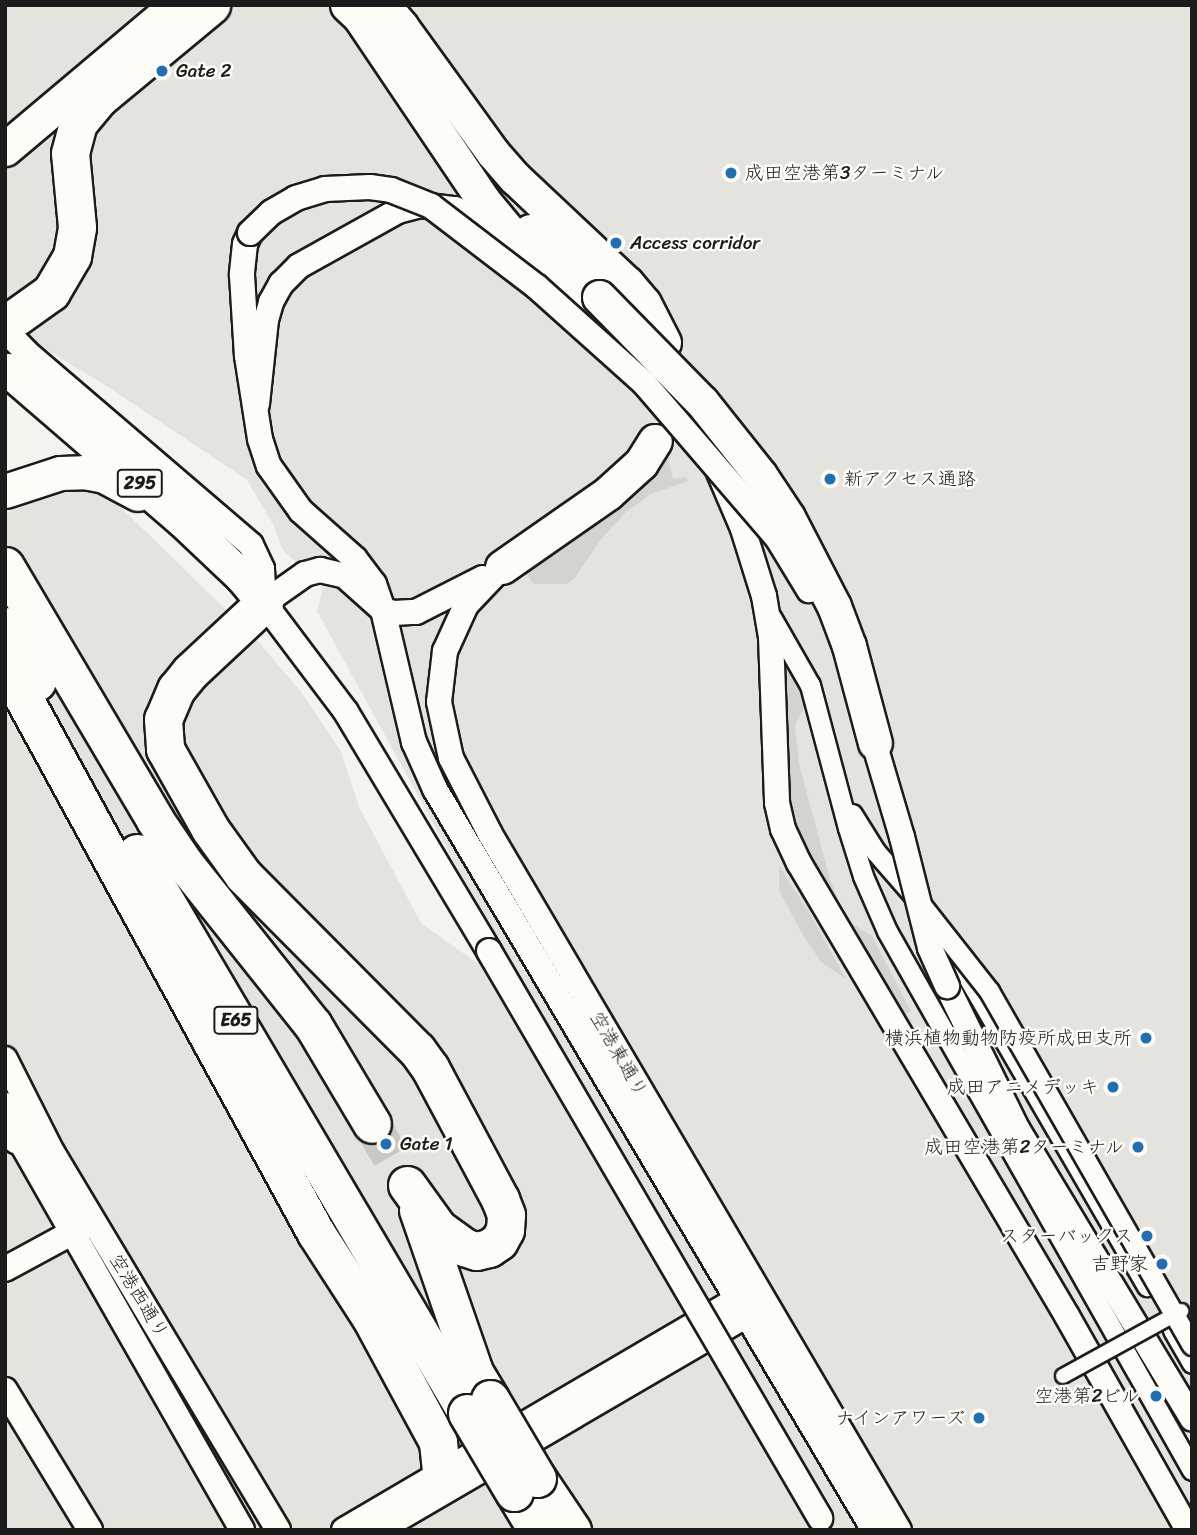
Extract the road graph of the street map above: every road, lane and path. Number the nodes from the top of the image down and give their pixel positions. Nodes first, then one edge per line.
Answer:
1 (143, 5) edge
2 (176, 5) edge
3 (211, 5) edge
4 (363, 9) edge
5 (5, 123) edge
6 (5, 149) edge
7 (450, 154) junction
8 (540, 269) junction
9 (11, 323) edge
10 (664, 342) dead end
11 (7, 368) edge
12 (257, 404) junction
13 (655, 441) dead end
14 (19, 485) edge
15 (5, 566) edge
16 (502, 568) junction
17 (764, 596) junction
18 (264, 603) junction
19 (383, 610) junction
20 (5, 626) edge
21 (5, 664) edge
22 (875, 743) junction
23 (844, 806) junction
24 (918, 901) junction
25 (5, 1059) edge
26 (10, 1122) edge
27 (372, 1124) tunnel mouth
28 (83, 1226) junction
29 (5, 1269) edge
30 (760, 1296) junction
31 (740, 1308) junction
32 (1181, 1311) dead end
33 (1192, 1345) edge
34 (1192, 1363) edge
35 (1063, 1376) dead end
36 (5, 1390) edge
37 (479, 1406) junction
38 (5, 1416) edge
39 (1192, 1419) edge
40 (1192, 1470) edge
41 (441, 1473) junction
42 (526, 1485) junction
43 (824, 1526) edge
44 (72, 1530) edge
45 (90, 1530) edge
46 (242, 1530) edge
47 (278, 1530) edge
48 (344, 1530) edge
49 (379, 1530) edge
50 (537, 1530) edge
51 (572, 1530) edge
52 (874, 1530) edge
53 (899, 1530) edge
54 (1188, 1530) edge

1 - 5 highway
2 - 6 highway
3 - 9 highway
4 - 7 highway
4 - 10 highway
7 - 8 highway
7 - 22 highway, bridge
8 - 12 street
8 - 17 street
9 - 18 street
11 - 14 highway, 295
11 - 18 highway, 295
12 - 19 street, 空港東通り
12 - 22 street, bridge
13 - 16 highway
14 - 18 highway, 295
15 - 27 highway
16 - 19 street
16 - 30 street, 空港東通り
17 - 23 street
17 - 54 street
18 - 19 street
18 - 37 highway, E65
18 - 43 street, bridge
19 - 31 street, 空港東通り
20 - 37 highway, E65
21 - 41 highway
22 - 24 street, bridge
23 - 34 street
23 - 40 street
24 - 33 street, bridge
24 - 39 street, bridge
25 - 28 street, 空港西通り
26 - 28 street, 空港西通り
28 - 29 street
28 - 46 street, 空港西通り
28 - 47 street, 空港西通り
30 - 31 street
30 - 53 street, 空港東通り
31 - 41 street
31 - 49 street
31 - 52 street, 空港東通り
32 - 35 street, bridge
36 - 45 street
37 - 42 highway, E65, bridge
38 - 44 street
41 - 48 street
42 - 50 highway, E65
42 - 51 highway, E65

